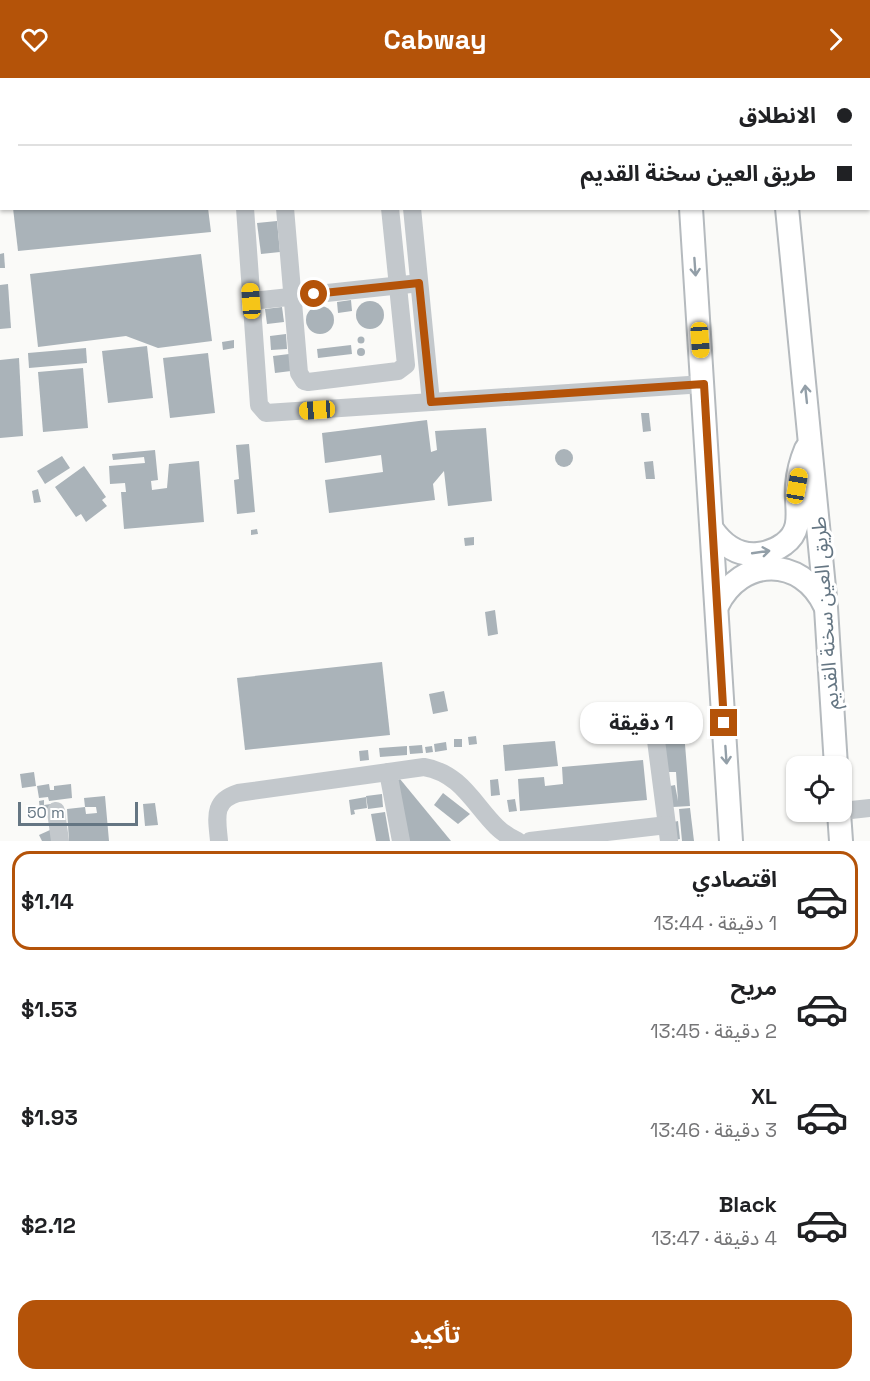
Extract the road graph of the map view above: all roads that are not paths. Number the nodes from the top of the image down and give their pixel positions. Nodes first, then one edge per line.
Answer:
1 (245, 210) edge
2 (285, 210) edge
3 (390, 210) edge
4 (412, 210) edge
5 (691, 210) edge
6 (787, 210) edge
7 (419, 283) junction
8 (399, 285) junction
9 (292, 297) junction
10 (251, 301) junction
11 (704, 384) junction
12 (431, 402) junction
13 (811, 440) junction
14 (712, 529) junction
15 (717, 606) junction
16 (826, 608) junction
17 (654, 725) dead end
18 (835, 756) edge
19 (388, 772) junction
20 (870, 808) edge
21 (852, 810) edge
22 (56, 811) dead end
23 (840, 822) edge
24 (668, 833) edge
25 (60, 841) edge
26 (219, 841) edge
27 (401, 841) edge
28 (518, 841) edge
29 (530, 841) edge
30 (731, 841) edge
31 (841, 841) edge

1 - 10 lane
2 - 9 lane
3 - 8 lane
4 - 7 lane
5 -> 11 main road
13 -> 6 main road, طريق العين سخنة القديم
7 - 8 lane
7 - 12 lane
8 - 9 lane
8 - 9 lane
9 - 10 lane
10 - 12 lane
11 - 12 lane
11 - 14 main road
14 -> 13 main road
13 - 16 main road, طريق العين سخنة القديم
14 - 15 main road
15 - 16 main road
15 -> 30 main road
16 - 18 main road, طريق العين سخنة القديم
17 - 24 lane
19 - 26 lane
19 - 27 lane
19 - 28 lane
20 - 21 lane
22 - 25 lane
23 - 31 main road
24 - 29 lane

